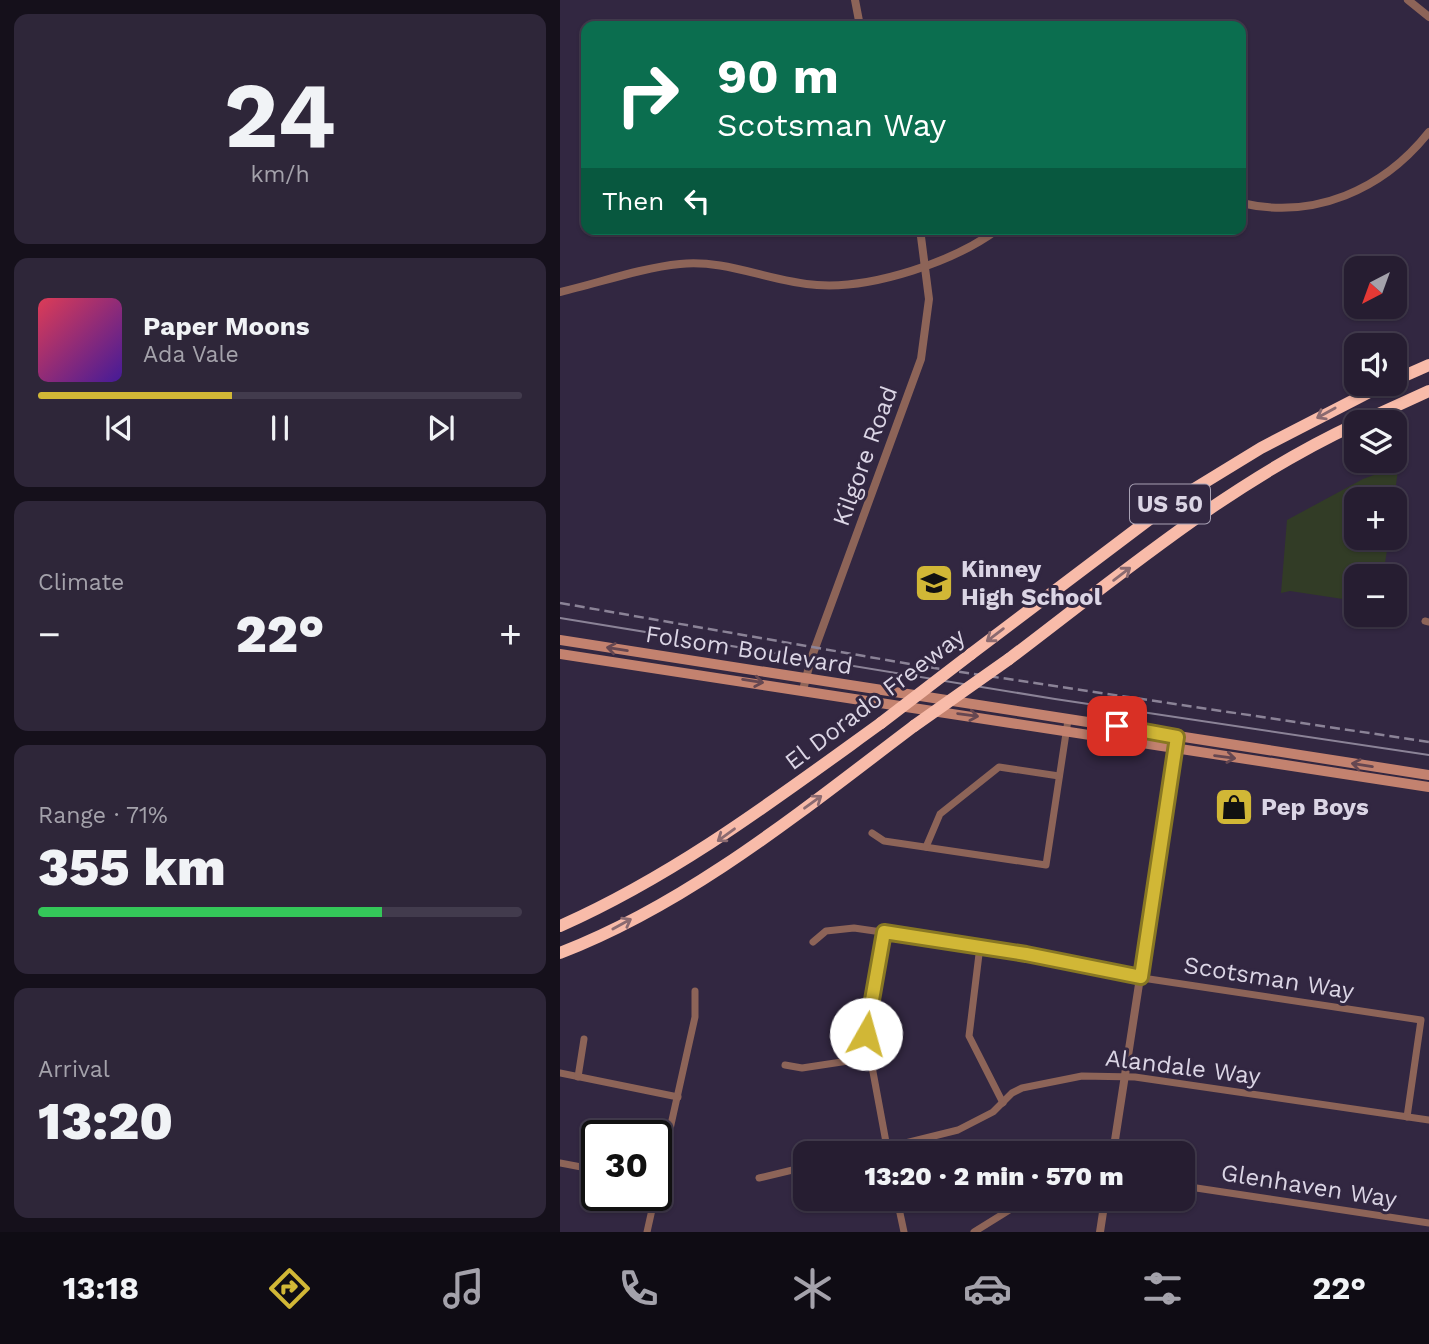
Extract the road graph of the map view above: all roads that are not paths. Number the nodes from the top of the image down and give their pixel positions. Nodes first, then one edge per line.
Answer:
1 (855, 0) edge
2 (1408, 0) edge
3 (1429, 18) edge
4 (859, 21) edge
5 (1429, 132) edge
6 (1246, 204) edge
7 (921, 235) edge
8 (988, 235) edge
9 (927, 265) junction
10 (560, 292) edge
11 (1429, 365) edge
12 (1407, 375) edge
13 (1429, 391) edge
14 (1362, 396) edge
15 (1387, 410) edge
16 (1344, 431) edge
17 (561, 648) edge
18 (804, 685) junction
19 (1068, 725) junction
20 (1177, 737) junction
21 (1175, 750) junction
22 (1426, 775) edge
23 (1059, 776) junction
24 (1378, 780) junction
25 (1429, 787) edge
26 (872, 833) dead end
27 (926, 847) junction
28 (594, 911) junction
29 (560, 916) edge
30 (560, 926) edge
31 (884, 932) junction
32 (813, 942) dead end
33 (980, 947) junction
34 (560, 953) edge
35 (1141, 977) junction
36 (695, 991) dead end
37 (584, 1039) dead end
38 (868, 1058) junction
39 (785, 1065) dead end
40 (560, 1073) edge
41 (1125, 1076) junction
42 (578, 1077) junction
43 (678, 1097) junction
44 (1003, 1103) junction
45 (1407, 1117) junction
46 (1429, 1120) edge
47 (672, 1123) edge
48 (885, 1141) edge
49 (921, 1141) edge
50 (1115, 1141) edge
51 (560, 1163) edge
52 (581, 1168) edge
53 (793, 1170) edge
54 (759, 1178) dead end
55 (1195, 1188) edge
56 (652, 1211) edge
57 (900, 1211) edge
58 (1010, 1211) edge
59 (1103, 1211) edge
60 (994, 1222) junction
61 (1429, 1223) edge
62 (647, 1232) edge
63 (904, 1232) edge
64 (974, 1232) edge
65 (998, 1232) edge
66 (1100, 1232) edge

1 - 4 street
2 - 3 street
5 - 6 street
7 - 9 street, Kilgore Road
8 - 9 street
9 - 10 street
9 - 18 street, Kilgore Road
11 - 12 highway
13 - 15 highway, El Dorado Freeway / US 50
14 -> 28 highway, El Dorado Freeway / US 50, bridge
34 -> 16 highway, El Dorado Freeway / US 50, bridge
17 -> 18 main road, Folsom Boulevard
18 -> 17 main road, Folsom Boulevard
18 - 19 main road, Folsom Boulevard
19 - 20 main road, Folsom Boulevard
19 - 21 main road, Folsom Boulevard
19 - 23 street
20 - 21 street
22 -> 20 main road, Folsom Boulevard
21 -> 24 main road, Folsom Boulevard
21 - 35 street
22 - 24 main road
23 - 27 street
23 - 27 street
24 - 25 main road, Folsom Boulevard
26 - 27 street
28 - 29 highway
28 - 30 highway, El Dorado Freeway / US 50
31 - 32 street, Scotsman Way
31 - 33 street, Scotsman Way
31 - 38 street
33 - 35 street, Scotsman Way
33 - 44 street
35 - 41 street
35 - 45 street, Scotsman Way
36 - 43 street
37 - 42 street
38 - 39 street
38 - 48 street
40 - 42 street
41 - 44 street, Alandale Way
41 - 45 street, Alandale Way
41 - 50 street
42 - 43 street
43 - 47 street
44 - 49 street, Alandale Way
45 - 46 street, Alandale Way
51 - 52 street
53 - 54 street
55 - 61 street, Glenhaven Way
56 - 62 street
57 - 63 street
58 - 60 street
59 - 66 street
60 - 64 street
60 - 65 street

